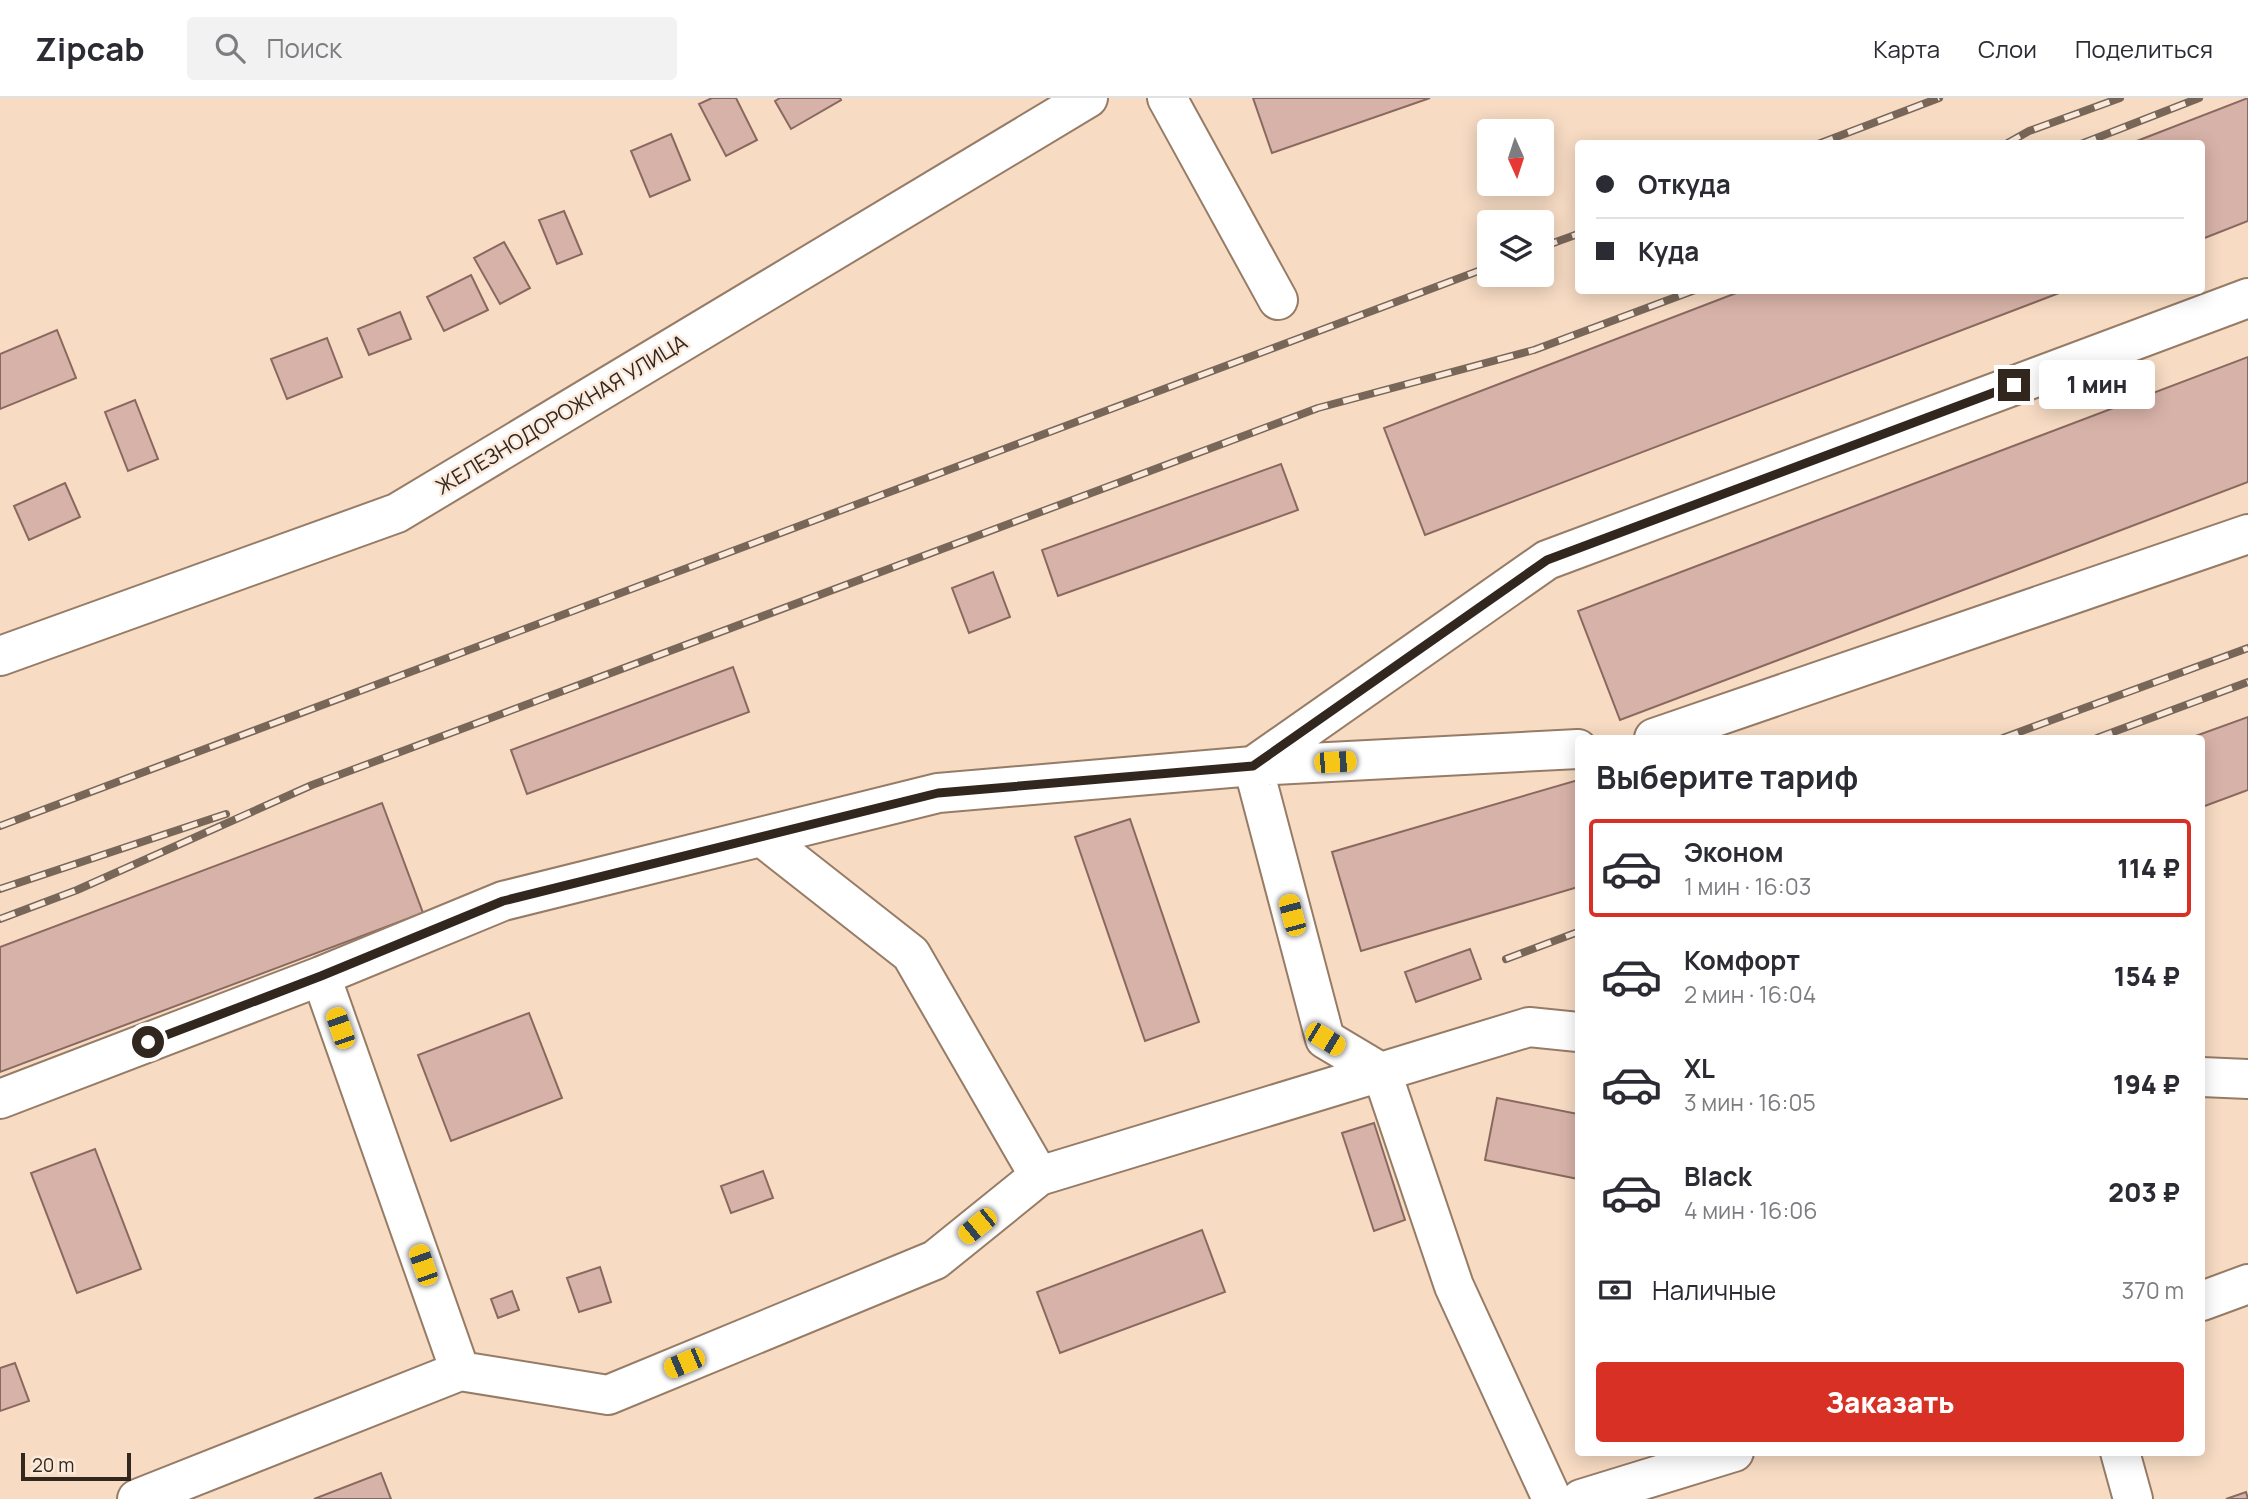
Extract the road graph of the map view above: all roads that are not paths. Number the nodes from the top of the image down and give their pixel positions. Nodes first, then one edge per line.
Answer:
1 (1088, 98) edge
2 (1167, 98) edge
3 (2248, 298) edge
4 (1278, 300) dead end
5 (2248, 534) edge
6 (0, 656) edge
7 (1663, 735) edge
8 (1575, 749) edge
9 (1253, 766) junction
10 (762, 837) junction
11 (321, 976) junction
12 (1575, 1032) edge
13 (1382, 1073) junction
14 (2205, 1077) edge
15 (2248, 1079) edge
16 (0, 1099) edge
17 (1039, 1176) junction
18 (2248, 1284) edge
19 (2205, 1300) edge
20 (460, 1371) junction
21 (1721, 1456) edge
22 (2121, 1456) edge
23 (137, 1499) edge
24 (1552, 1499) edge
25 (1581, 1499) edge
26 (2133, 1499) edge

1 - 6 street, ЖЕЛЕЗНОДОРОЖНАЯ УЛИЦА
2 - 4 street
3 - 9 street
5 - 7 street
8 - 9 street
9 - 10 street
9 - 13 street
10 - 11 street
10 - 17 street
11 - 16 street
11 - 20 street
12 - 13 street
13 - 17 street
13 - 24 street
14 - 15 street
17 - 20 street
18 - 19 street
20 - 23 street
21 - 25 street
22 - 26 street

